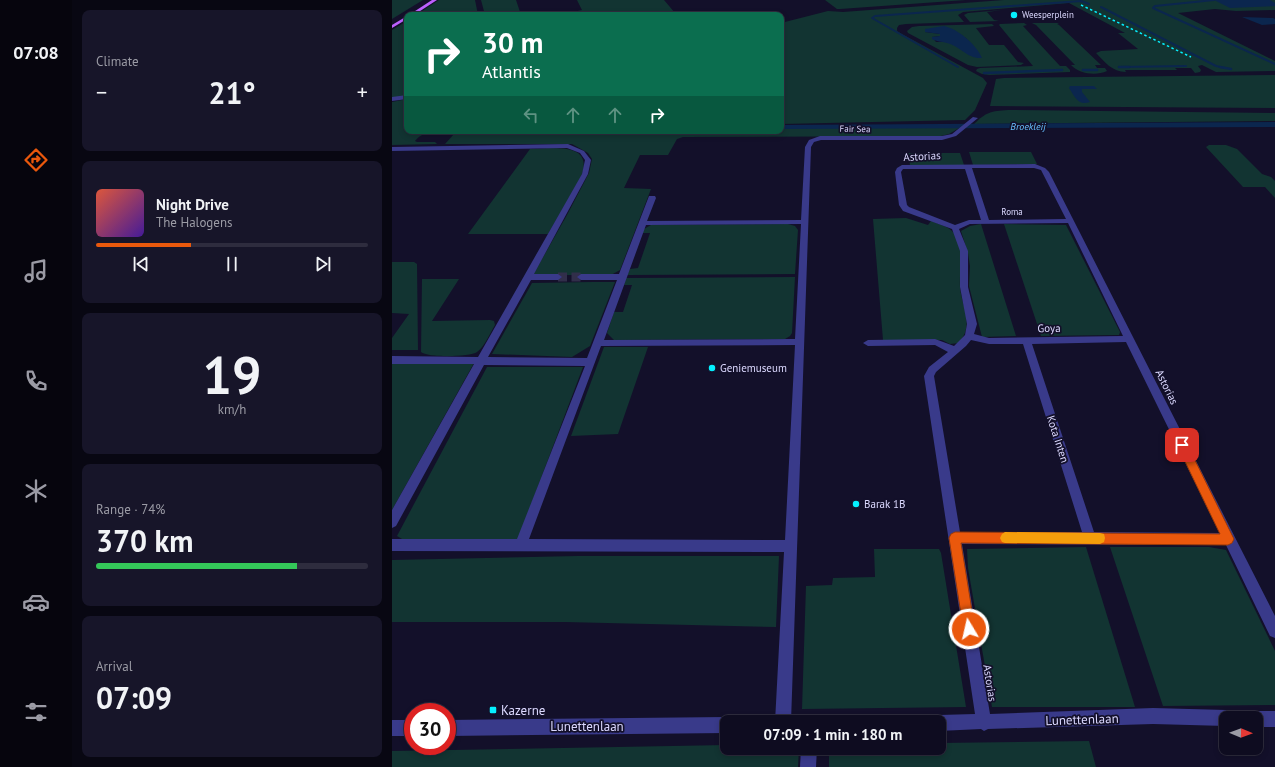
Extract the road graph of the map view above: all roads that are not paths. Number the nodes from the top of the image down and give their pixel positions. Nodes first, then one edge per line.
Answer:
1 (435, 0) edge
2 (416, 12) edge
3 (404, 19) edge
4 (392, 27) edge
5 (404, 98) edge
6 (392, 100) edge
7 (972, 120) dead end
8 (392, 149) edge
9 (968, 167) junction
10 (652, 198) dead end
11 (1070, 221) junction
12 (805, 222) junction
13 (986, 222) junction
14 (643, 223) junction
15 (955, 228) junction
16 (528, 277) junction
17 (558, 277) tunnel mouth
18 (581, 277) tunnel mouth
19 (622, 277) junction
20 (969, 336) junction
21 (1129, 339) junction
22 (1026, 340) junction
23 (800, 342) junction
24 (598, 343) junction
25 (868, 343) dead end
26 (954, 350) junction
27 (392, 360) edge
28 (482, 360) junction
29 (590, 362) junction
30 (392, 522) edge
31 (955, 538) junction
32 (1090, 538) junction
33 (1228, 539) junction
34 (392, 545) edge
35 (521, 545) junction
36 (791, 546) junction
37 (1275, 630) edge
38 (783, 715) edge
39 (1219, 718) edge
40 (1263, 719) edge
41 (1275, 720) edge
42 (946, 723) edge
43 (984, 723) junction
44 (720, 725) edge
45 (392, 728) edge
46 (404, 728) edge
47 (456, 728) edge
48 (809, 755) edge
49 (808, 767) edge

1 - 2 main road
3 - 4 main road
5 - 6 street
7 - 12 street, Fair Sea
8 - 16 street
9 - 11 street, Astorias
9 - 13 street
9 - 15 street, Astorias
10 - 14 street
11 - 13 street, Roma
11 - 21 street, Astorias
12 - 14 street
12 - 23 street
13 - 15 street, Roma
14 - 19 street
15 - 20 street
16 - 17 street
16 - 28 street
18 - 19 street
19 - 24 street
20 - 22 street, Goya
20 - 26 street, Astorias
21 - 22 street, Goya
21 - 33 street, Astorias
22 - 32 street, Kota Inten
23 - 24 street
23 - 36 street
24 - 29 street
25 - 26 street
26 - 31 street, Astorias
27 - 28 street
28 - 29 street
28 - 30 street
29 - 35 street
31 - 32 street
31 - 43 street, Astorias
32 - 33 street
33 - 37 street, Astorias
34 - 35 street
35 - 36 street
36 - 38 street
39 - 43 street, Lunettenlaan
40 - 41 street
42 - 43 street, Lunettenlaan
44 - 47 street, Lunettenlaan
45 - 46 street
48 - 49 street

